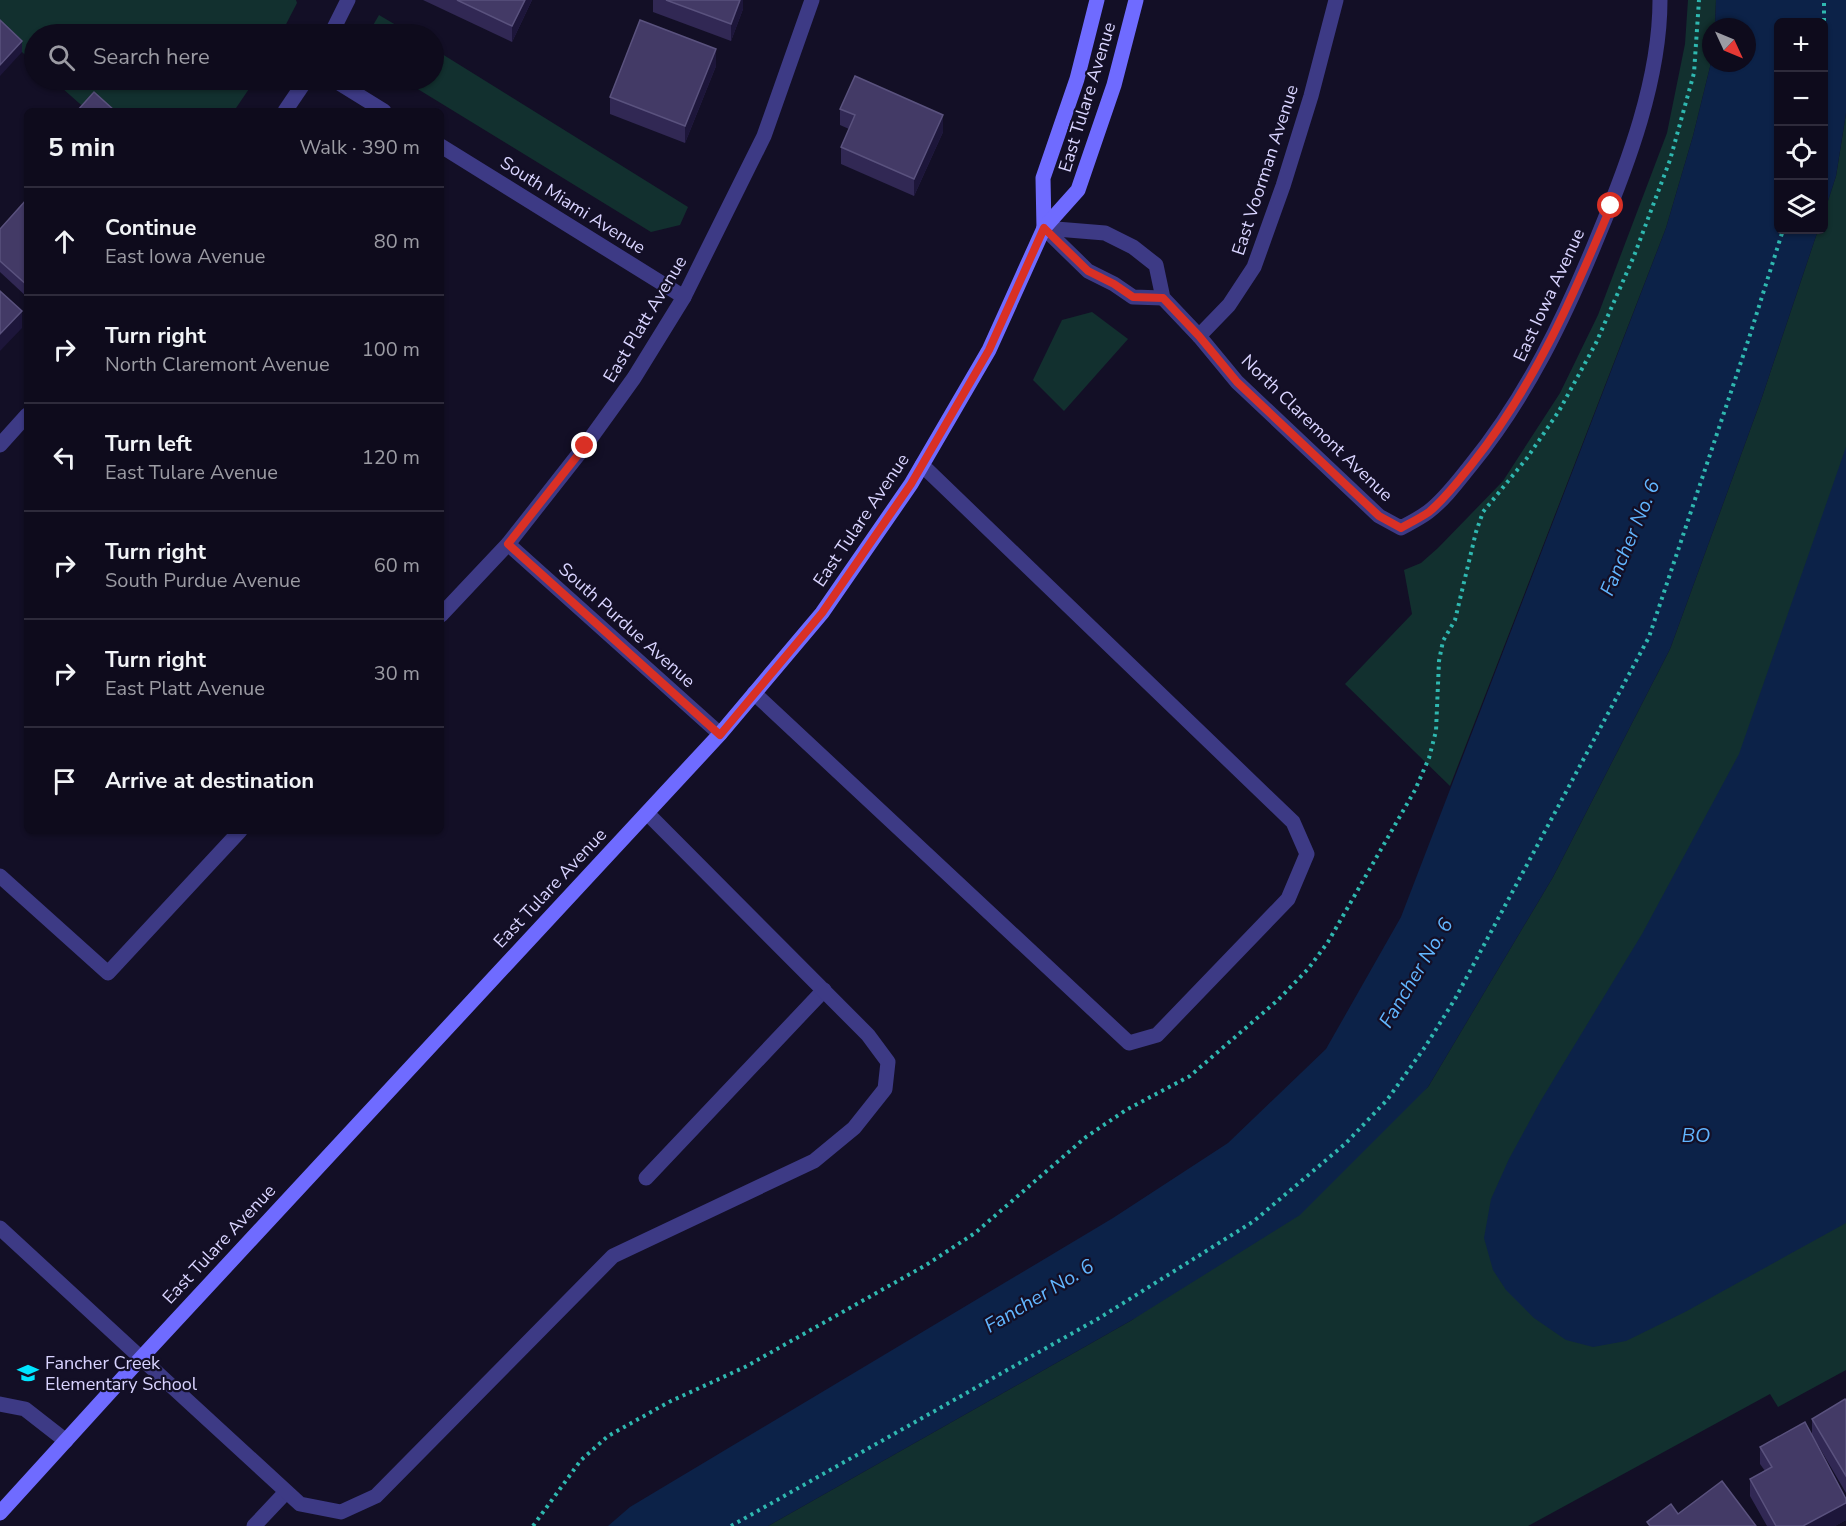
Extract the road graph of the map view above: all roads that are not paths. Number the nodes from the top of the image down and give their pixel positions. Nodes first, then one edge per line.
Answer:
1 (348, 0) edge
2 (812, 0) edge
3 (1097, 0) edge
4 (1136, 0) edge
5 (1336, 0) edge
6 (1660, 0) edge
7 (336, 24) edge
8 (299, 90) edge
9 (350, 90) edge
10 (287, 108) edge
11 (379, 108) edge
12 (444, 148) edge
13 (1044, 228) junction
14 (684, 297) junction
15 (1163, 298) junction
16 (1199, 336) junction
17 (24, 418) edge
18 (0, 445) edge
19 (922, 465) junction
20 (1401, 528) joint
21 (508, 544) junction
22 (444, 612) edge
23 (754, 693) junction
24 (720, 735) junction
25 (647, 813) junction
26 (237, 834) edge
27 (0, 876) edge
28 (824, 990) junction
29 (646, 1178) dead end
30 (0, 1228) edge
31 (141, 1358) junction
32 (0, 1404) edge
33 (66, 1441) junction
34 (286, 1492) junction
35 (0, 1514) edge
36 (254, 1526) edge

1 - 7 street
2 - 14 street, East Platt Avenue
3 - 13 street, East Tulare Avenue
4 - 13 street, East Tulare Avenue
5 - 16 street, East Voorman Avenue
6 - 20 street, East Iowa Avenue
8 - 10 street
9 - 11 street
12 - 14 street, South Miami Avenue
13 - 15 street
13 - 15 street
13 - 19 street, East Tulare Avenue
14 - 21 street, East Platt Avenue
15 - 16 street, North Claremont Avenue
16 - 20 street, North Claremont Avenue
17 - 18 street
19 - 23 street, East Tulare Avenue
19 - 23 street
21 - 22 street, East Platt Avenue
21 - 24 street, South Purdue Avenue
23 - 24 street, East Tulare Avenue
24 - 25 street, East Tulare Avenue
25 - 28 street
25 - 31 street, East Tulare Avenue
26 - 27 street
28 - 29 street
28 - 34 street
30 - 31 street
31 - 33 street, East Tulare Avenue
31 - 34 street
32 - 33 street
33 - 35 street, East Tulare Avenue
34 - 36 street

